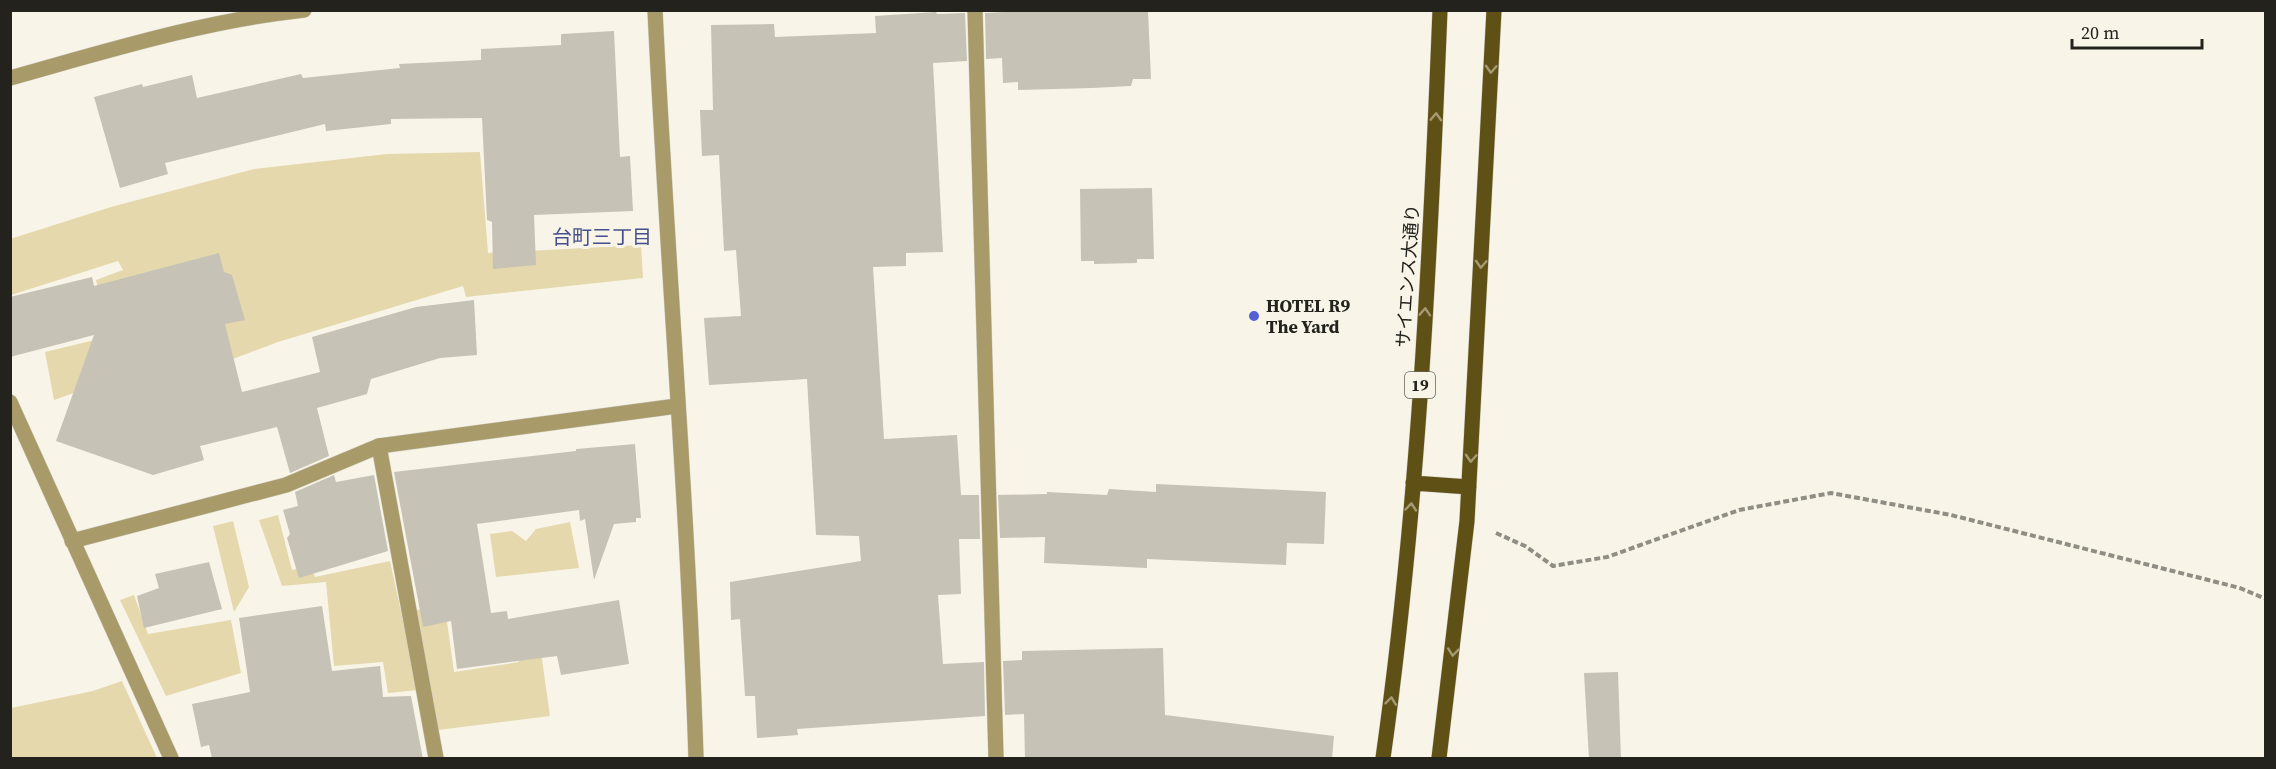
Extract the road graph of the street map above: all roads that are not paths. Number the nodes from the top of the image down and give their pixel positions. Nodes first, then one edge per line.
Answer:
1 (304, 10) edge
2 (655, 10) edge
3 (975, 10) edge
4 (1440, 10) edge
5 (1494, 10) edge
6 (10, 78) edge
7 (10, 402) edge
8 (677, 406) junction
9 (379, 446) junction
10 (1413, 483) junction
11 (1469, 487) junction
12 (72, 541) junction
13 (171, 759) edge
14 (435, 759) edge
15 (696, 759) edge
16 (996, 759) edge
17 (1383, 759) edge
18 (1439, 759) edge

1 - 6 street
2 - 8 street
3 - 16 street
10 -> 4 main road, サイエンス大通り / 19
5 -> 11 main road
7 - 12 street
8 - 9 street
8 - 15 street
9 - 12 street
9 - 14 street
10 - 11 main road
17 -> 10 main road, サイエンス大通り / 19
11 -> 18 main road
12 - 13 street

